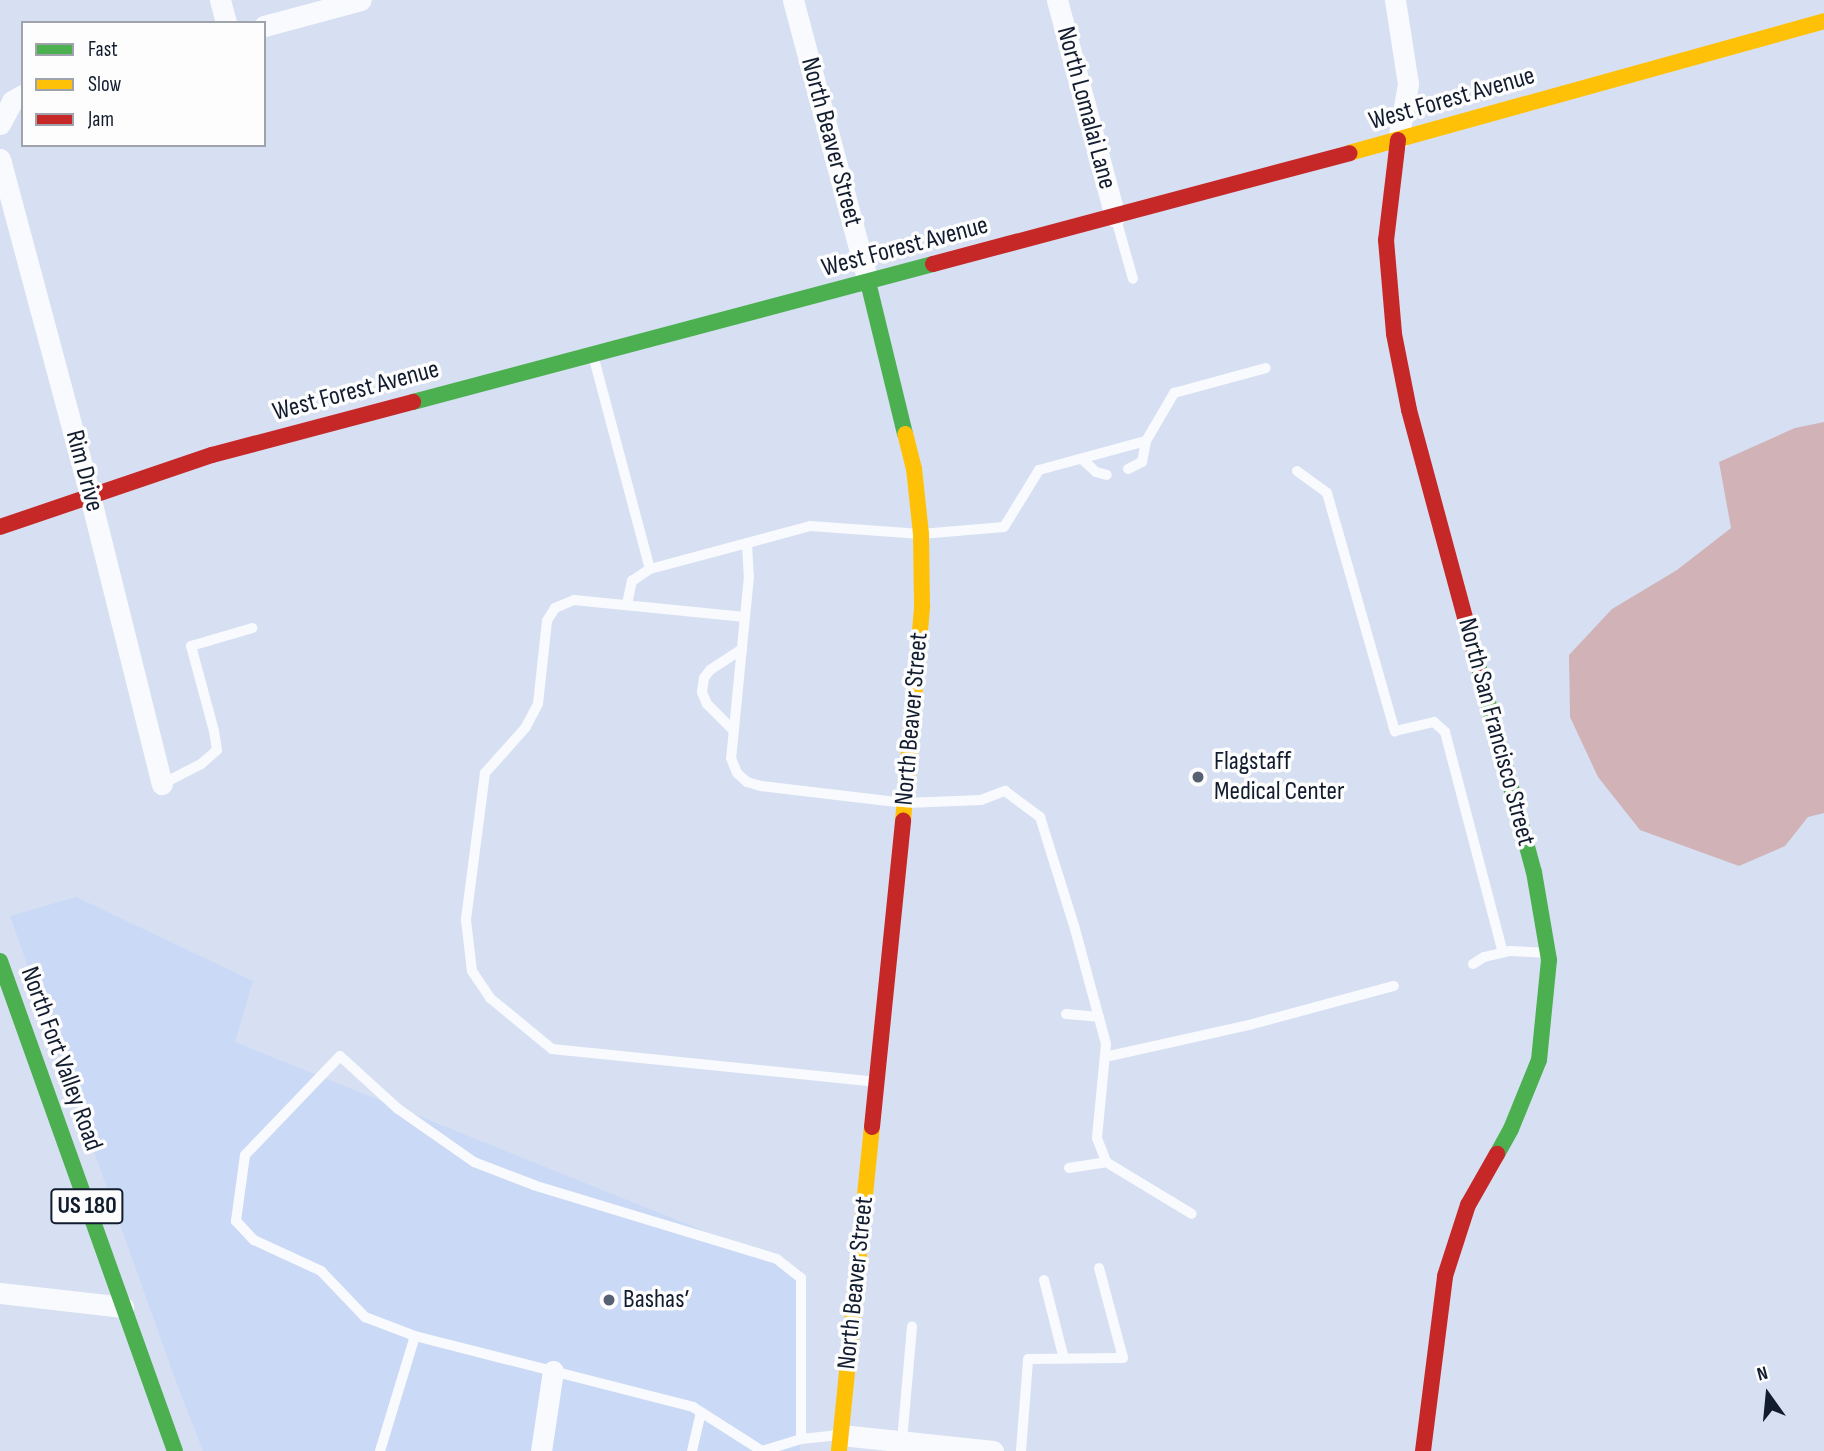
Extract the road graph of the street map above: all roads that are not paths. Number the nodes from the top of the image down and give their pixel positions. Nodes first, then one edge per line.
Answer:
1 (220, 0) edge
2 (361, 0) edge
3 (793, 0) edge
4 (1057, 0) edge
5 (1395, 0) edge
6 (1824, 20) edge
7 (225, 21) edge
8 (266, 25) edge
9 (21, 97) edge
10 (0, 124) edge
11 (1398, 140) junction
12 (0, 159) edge
13 (1115, 216) junction
14 (1133, 279) dead end
15 (868, 282) junction
16 (593, 354) junction
17 (1266, 368) dead end
18 (1146, 441) junction
19 (1082, 459) junction
20 (1128, 469) dead end
21 (1297, 471) dead end
22 (1107, 475) dead end
23 (90, 496) junction
24 (0, 527) edge
25 (921, 534) junction
26 (747, 543) junction
27 (650, 569) junction
28 (627, 604) junction
29 (745, 617) junction
30 (252, 628) dead end
31 (742, 649) junction
32 (734, 731) junction
33 (162, 784) joint
34 (905, 803) junction
35 (1503, 953) junction
36 (1548, 953) junction
37 (0, 961) edge
38 (1474, 964) dead end
39 (1394, 986) dead end
40 (1066, 1014) dead end
41 (1099, 1017) junction
42 (1105, 1058) junction
43 (877, 1082) junction
44 (1106, 1161) junction
45 (1069, 1168) dead end
46 (1192, 1214) dead end
47 (1098, 1268) dead end
48 (1044, 1280) dead end
49 (0, 1293) edge
50 (123, 1307) junction
51 (912, 1326) dead end
52 (415, 1336) junction
53 (1064, 1359) junction
54 (553, 1371) junction
55 (701, 1412) junction
56 (801, 1438) junction
57 (902, 1441) junction
58 (840, 1443) edge
59 (180, 1451) edge
60 (380, 1451) edge
61 (541, 1451) edge
62 (692, 1451) edge
63 (988, 1451) edge
64 (1021, 1451) edge
65 (1423, 1451) edge

1 - 7 street
2 - 8 street
3 - 15 street, North Beaver Street
4 - 13 street, North Lomalai Lane
5 - 11 street, North San Francisco Street
6 - 11 street, West Forest Avenue
9 - 10 street
11 - 13 street, West Forest Avenue
11 - 36 street, North San Francisco Street
12 - 23 street, Rim Drive
13 - 14 lane
13 - 15 street, West Forest Avenue
15 - 16 street, West Forest Avenue
15 - 25 street, North Beaver Street
16 - 23 street, West Forest Avenue
16 - 27 lane
17 - 18 lane
18 - 19 lane
18 - 20 lane
19 - 22 lane
19 - 25 lane
21 - 35 lane
23 - 24 street, West Forest Avenue
23 - 33 street, Rim Drive
25 - 26 lane
25 - 34 street, North Beaver Street
26 - 27 lane
26 - 29 lane
27 - 28 lane
28 - 29 lane
28 - 43 lane
29 - 31 lane
30 - 33 lane
31 - 32 lane
31 - 32 lane
32 - 34 lane
34 - 41 lane
34 - 43 street, North Beaver Street
35 - 36 lane
35 - 38 lane
36 - 65 street, North San Francisco Street
37 - 50 street, North Fort Valley Road / US 180
39 - 42 lane
40 - 41 lane
41 - 42 lane
42 - 44 lane
43 - 58 street, North Beaver Street
44 - 45 lane
44 - 46 lane
47 - 53 lane
48 - 53 lane
49 - 50 street
50 - 59 street, North Fort Valley Road / US 180
51 - 57 lane
52 - 54 lane
52 - 56 lane
52 - 60 lane
53 - 64 lane
54 - 55 lane
54 - 61 street
55 - 56 lane
55 - 62 lane
56 - 58 lane
57 - 58 street
57 - 63 street

